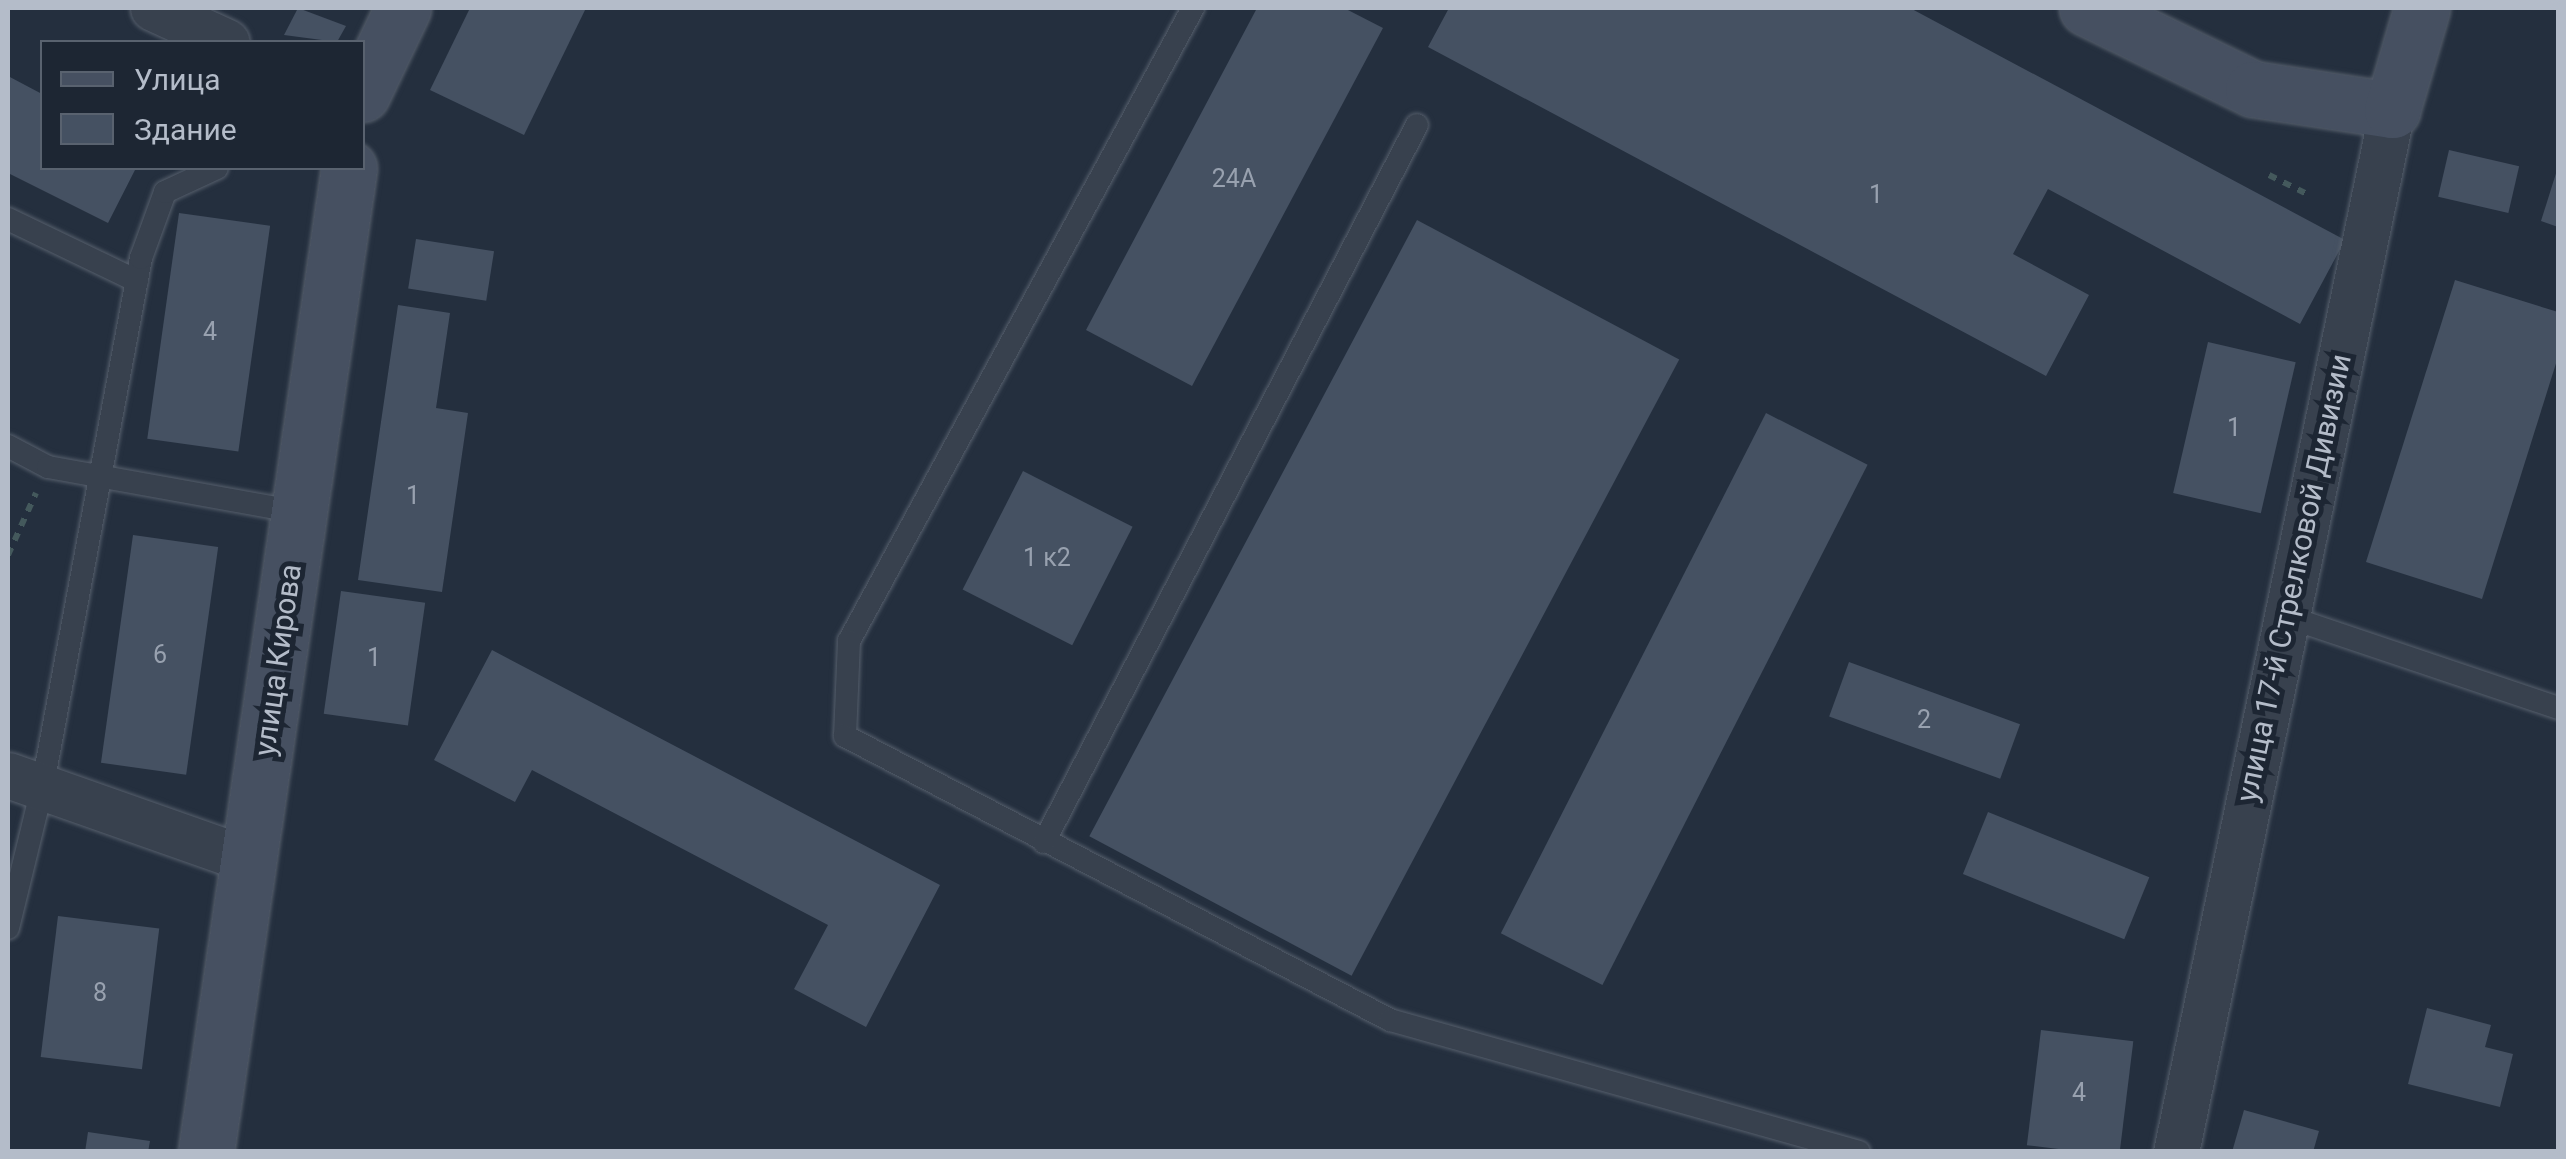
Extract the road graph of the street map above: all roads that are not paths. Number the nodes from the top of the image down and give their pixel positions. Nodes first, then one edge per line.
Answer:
1 (153, 8) edge
2 (403, 8) edge
3 (1193, 8) edge
4 (2087, 8) edge
5 (2422, 8) edge
6 (223, 40) edge
7 (365, 88) edge
8 (2392, 110) junction
9 (1417, 125) dead end
10 (213, 170) edge
11 (349, 170) edge
12 (8, 220) edge
13 (137, 281) junction
14 (8, 446) edge
15 (102, 476) junction
16 (299, 512) junction
17 (2285, 616) junction
18 (2558, 708) edge
19 (25, 782) edge
20 (1044, 842) junction
21 (249, 860) junction
22 (8, 928) edge
23 (206, 1152) edge
24 (1860, 1152) edge
25 (2176, 1152) edge

1 - 6 street
2 - 7 main road
3 - 20 lane
4 - 8 main road
5 - 8 main road, улица 17-й Стрелковой Дивизии
8 - 17 street, улица 17-й Стрелковой Дивизии
9 - 20 lane
10 - 13 lane
11 - 16 main road, улица Кирова
12 - 13 lane
13 - 15 lane
14 - 15 lane
15 - 16 lane
15 - 19 lane
16 - 21 main road, улица Кирова
17 - 18 lane
17 - 25 street, улица 17-й Стрелковой Дивизии
19 - 21 street
19 - 22 lane
20 - 24 lane
21 - 23 main road, улица Кирова

